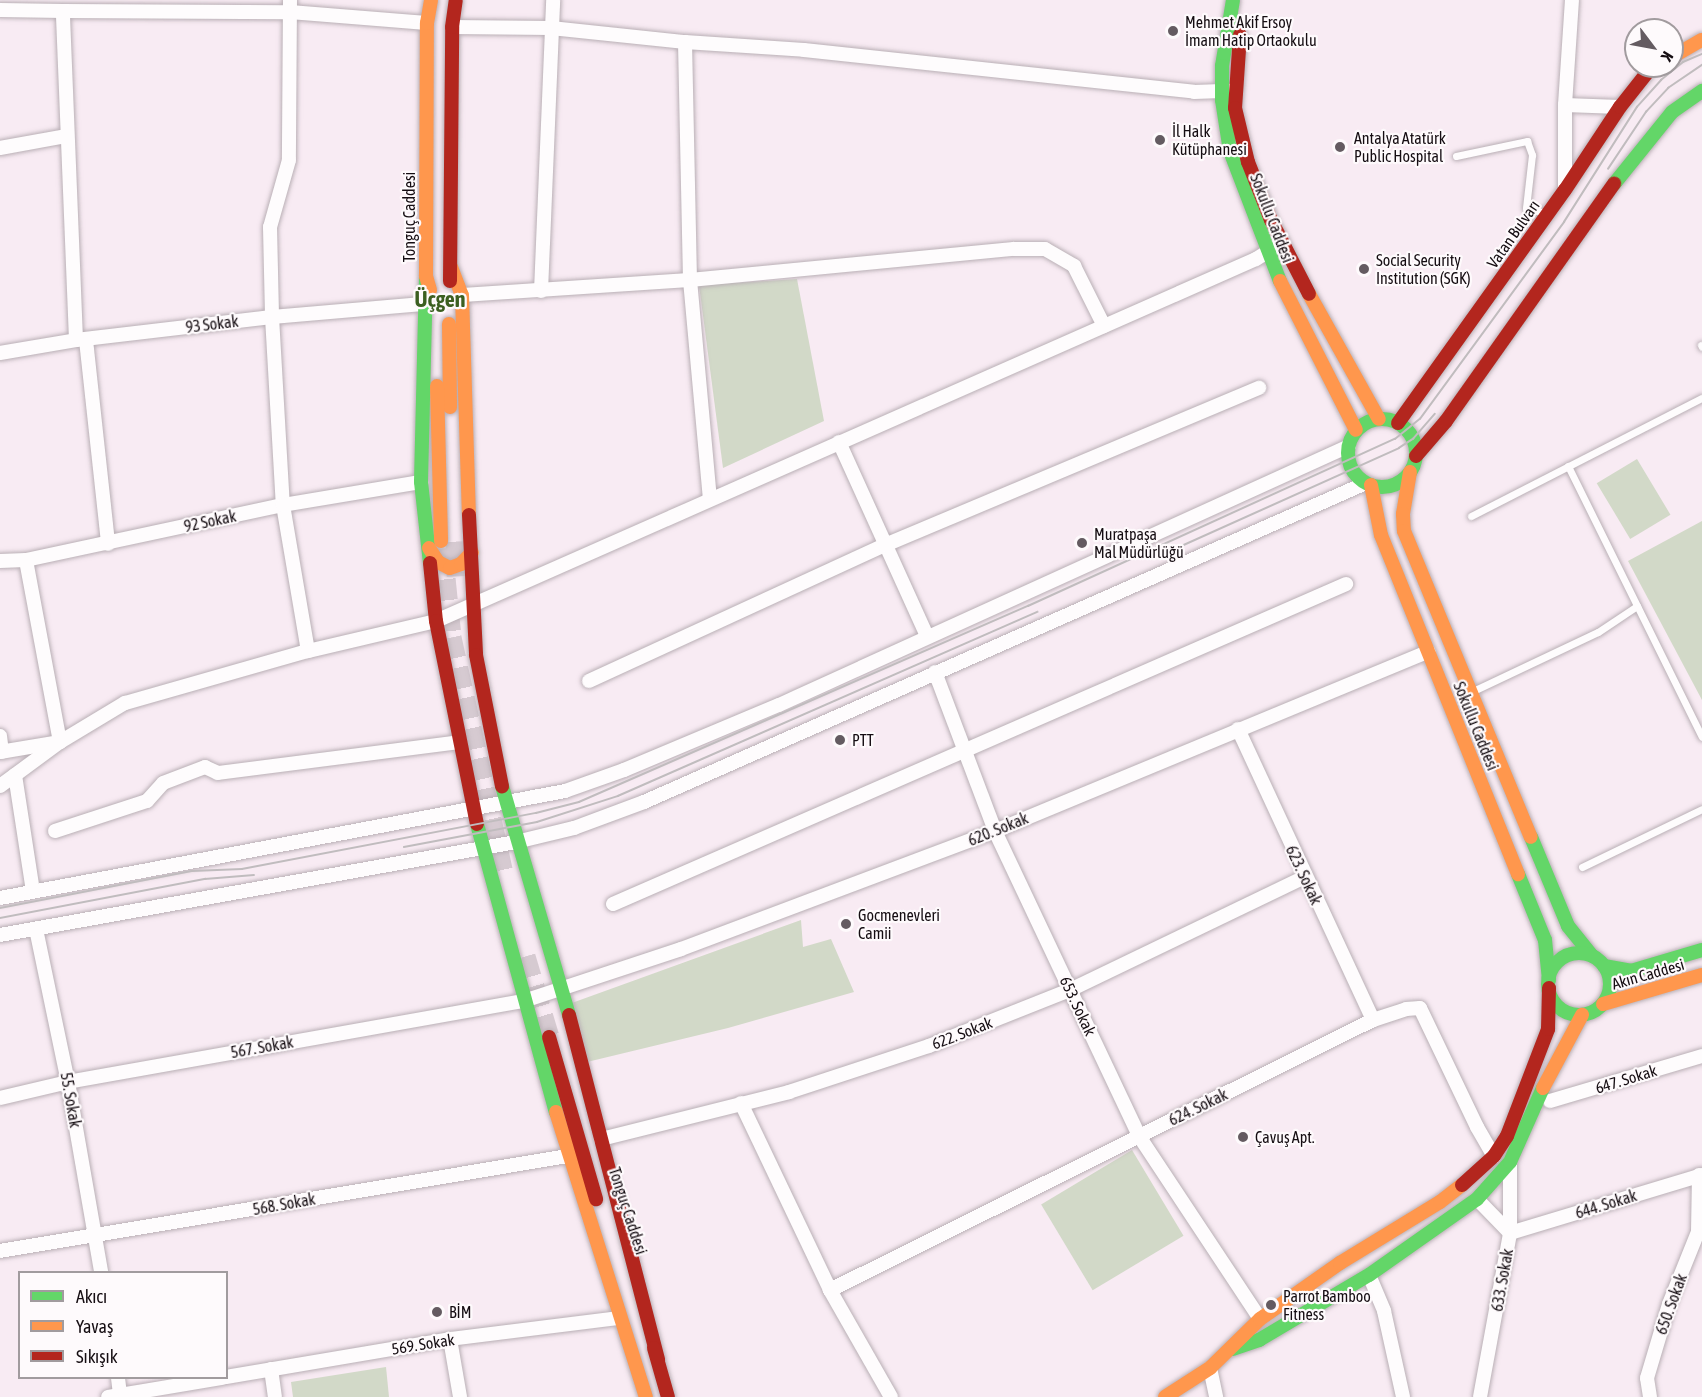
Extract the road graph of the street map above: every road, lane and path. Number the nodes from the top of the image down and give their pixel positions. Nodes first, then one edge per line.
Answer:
1 (431, 0) edge
2 (456, 0) edge
3 (553, 0) edge
4 (1233, 0) edge
5 (1245, 0) edge
6 (1572, 0) edge
7 (39, 5) edge
8 (290, 6) edge
9 (0, 10) edge
10 (63, 11) junction
11 (427, 23) junction
12 (452, 27) junction
13 (551, 28) junction
14 (1702, 40) edge
15 (685, 42) junction
16 (1684, 50) edge
17 (1643, 78) edge
18 (1229, 91) junction
19 (1702, 91) edge
20 (1565, 105) junction
21 (1620, 107) junction
22 (67, 136) junction
23 (0, 148) edge
24 (1456, 156) dead end
25 (1565, 190) junction
26 (1548, 213) junction
27 (1284, 241) junction
28 (1267, 252) junction
29 (451, 267) junction
30 (426, 276) junction
31 (690, 280) junction
32 (541, 291) junction
33 (462, 295) junction
34 (425, 304) junction
35 (272, 317) junction
36 (1104, 326) junction
37 (81, 340) junction
38 (0, 353) edge
39 (1259, 387) dead end
40 (1702, 398) edge
41 (1379, 419) junction
42 (1398, 423) junction
43 (1356, 430) junction
44 (839, 442) junction
45 (1349, 446) junction
46 (1416, 456) junction
47 (1568, 466) junction
48 (1410, 472) junction
49 (421, 482) junction
50 (1368, 484) junction
51 (710, 499) junction
52 (284, 506) junction
53 (1471, 516) dead end
54 (455, 531) tunnel mouth
55 (108, 544) junction
56 (435, 545) junction
57 (885, 545) junction
58 (472, 552) junction
59 (26, 560) junction
60 (0, 561) edge
61 (1346, 584) dead end
62 (472, 605) junction
63 (1637, 606) junction
64 (436, 621) junction
65 (927, 636) junction
66 (308, 651) junction
67 (1428, 652) junction
68 (935, 672) junction
69 (589, 681) dead end
70 (1471, 692) junction
71 (1238, 729) junction
72 (0, 736) edge
73 (1702, 737) edge
74 (60, 742) junction
75 (460, 742) junction
76 (1, 752) edge
77 (965, 752) junction
78 (15, 775) junction
79 (0, 786) edge
80 (505, 802) junction
81 (473, 809) junction
82 (1702, 809) edge
83 (55, 831) dead end
84 (995, 831) junction
85 (516, 842) junction
86 (484, 848) junction
87 (1582, 867) dead end
88 (508, 872) tunnel mouth
89 (1305, 878) junction
90 (33, 891) junction
91 (0, 898) edge
92 (613, 904) dead end
93 (36, 929) junction
94 (0, 935) edge
95 (1702, 950) edge
96 (531, 955) tunnel mouth
97 (1592, 956) junction
98 (1604, 966) junction
99 (1702, 975) edge
100 (1549, 984) junction
101 (562, 988) junction
102 (1070, 990) junction
103 (524, 1000) junction
104 (1603, 1004) junction
105 (1582, 1015) junction
106 (1373, 1020) junction
107 (1702, 1056) edge
108 (68, 1082) junction
109 (0, 1098) edge
110 (1550, 1101) dead end
111 (741, 1103) junction
112 (1138, 1136) junction
113 (601, 1139) junction
114 (568, 1156) junction
115 (1494, 1156) junction
116 (1510, 1162) junction
117 (1700, 1175) edge
118 (1477, 1199) junction
119 (1510, 1233) junction
120 (95, 1236) junction
121 (0, 1251) edge
122 (101, 1271) edge
123 (1369, 1275) junction
124 (830, 1290) junction
125 (620, 1318) junction
126 (1260, 1319) junction
127 (450, 1340) junction
128 (1225, 1352) junction
129 (658, 1360) junction
130 (1210, 1368) junction
131 (271, 1369) junction
132 (228, 1377) edge
133 (117, 1379) edge
134 (211, 1379) edge
135 (114, 1396) edge
136 (275, 1397) edge
137 (460, 1397) edge
138 (646, 1397) edge
139 (668, 1397) edge
140 (891, 1397) edge
141 (1165, 1397) edge
142 (1215, 1397) edge
143 (1403, 1397) edge
144 (1480, 1397) edge
145 (1650, 1397) edge

1 - 11 main road, Tonguç Caddesi
2 - 12 main road
3 - 13 street
4 - 18 main road, Sokullu Caddesi
5 - 18 main road, Sokullu Caddesi
6 - 20 street
7 - 9 street
7 - 10 street
8 - 10 street
8 - 11 street
8 - 35 street
10 - 22 street
11 - 30 main road, Tonguç Caddesi
12 - 13 street
12 - 29 main road
13 - 15 street
13 - 32 street
14 - 16 main road
15 - 18 street
15 - 31 street
17 - 21 main road, Vatan Bulvarı
18 - 27 main road, Sokullu Caddesi
18 - 28 main road, Sokullu Caddesi
19 - 46 main road
20 - 21 street
20 - 25 street
21 - 25 main road, Vatan Bulvarı
22 - 23 street
22 - 37 street
24 - 26 lane
25 - 26 main road, Vatan Bulvarı
26 - 42 main road, Vatan Bulvarı
27 - 28 street
27 - 41 main road, Sokullu Caddesi
28 - 36 street
28 - 43 main road, Sokullu Caddesi
29 - 33 main road
29 - 54 main road
30 - 34 main road
30 - 56 main road, Tonguç Caddesi
31 - 32 street
31 - 36 street
31 - 51 street
32 - 33 street
33 - 58 main road
34 - 35 street, 93 Sokak
34 - 49 main road
35 - 37 street, 93 Sokak
35 - 52 street
36 - 44 street
37 - 38 street, 93 Sokak
37 - 55 street
39 - 57 street
40 - 47 lane
41 - 42 main road
41 - 43 main road
42 - 46 main road
43 - 45 main road
44 - 51 street
44 - 57 street
45 - 50 main road
45 - 65 street
46 - 48 main road
47 - 53 lane
47 - 63 lane
48 - 50 main road
48 - 70 main road, Sokullu Caddesi
49 - 52 street, 92 Sokak
49 - 56 main road
50 - 67 main road, Sokullu Caddesi
50 - 68 street
51 - 62 street
52 - 55 street, 92 Sokak
52 - 66 street
55 - 59 street, 92 Sokak
56 - 58 main road
56 - 64 main road
57 - 65 street
57 - 69 street
58 - 62 main road
59 - 60 street, 92 Sokak
59 - 74 street
61 - 77 street
62 - 64 street
62 - 80 main road
63 - 70 lane
63 - 73 lane
64 - 66 street
64 - 75 main road
65 - 80 street
66 - 74 street
67 - 71 street, 620. Sokak
67 - 100 main road, Sokullu Caddesi
68 - 77 street, 653. Sokak
68 - 85 street
70 - 97 main road, Sokullu Caddesi
71 - 84 street, 620. Sokak
71 - 89 street, 623. Sokak
72 - 76 street
74 - 76 street
74 - 78 street
75 - 81 main road
75 - 83 street
77 - 84 street, 653. Sokak
77 - 92 street
78 - 79 street
78 - 90 street
80 - 81 street
80 - 85 main road
81 - 86 main road
81 - 90 street
82 - 87 lane
84 - 101 street, 620. Sokak
84 - 102 street, 653. Sokak
85 - 86 street
85 - 101 main road
86 - 93 street
86 - 103 main road
88 - 96 main road
89 - 102 street, 622. Sokak
89 - 106 street, 623. Sokak
90 - 91 street
93 - 94 street
93 - 108 street, 55. Sokak
95 - 98 main road, Akın Caddesi
97 - 98 main road
97 - 100 main road
98 - 104 main road
99 - 104 main road, Akın Caddesi
100 - 105 main road
100 - 115 main road, Sokullu Caddesi
101 - 103 street, 620. Sokak
101 - 113 main road
102 - 111 street, 622. Sokak
102 - 112 street, 653. Sokak
103 - 108 street, 567. Sokak
103 - 114 main road
104 - 105 main road
105 - 116 main road
106 - 112 street, 624. Sokak
106 - 115 street, 624. Sokak
107 - 110 street, 647. Sokak
108 - 109 street, 567. Sokak
108 - 120 street, 55. Sokak
111 - 113 street, 622. Sokak
111 - 124 street
112 - 124 street, 624. Sokak
112 - 126 street, 653. Sokak
113 - 129 main road
114 - 120 street, 568. Sokak
114 - 125 main road
115 - 126 main road, Sokullu Caddesi
116 - 118 main road
116 - 119 street, 633. Sokak
117 - 119 street, 644. Sokak
117 - 145 street, 650. Sokak
118 - 119 street
118 - 123 main road
119 - 144 street, 633. Sokak
120 - 121 street, 568. Sokak
120 - 122 street, 55. Sokak
123 - 128 main road
123 - 143 street
124 - 140 street
125 - 127 street, 569. Sokak
125 - 138 main road
126 - 128 main road, Sokullu Caddesi
127 - 131 street, 569. Sokak
127 - 137 street
128 - 130 main road, Sokullu Caddesi
129 - 138 main road, Tonguç Caddesi
129 - 139 main road, Tonguç Caddesi
130 - 141 main road, Sokullu Caddesi
130 - 142 street
131 - 132 street, 569. Sokak
131 - 136 street
133 - 135 street
134 - 135 street

